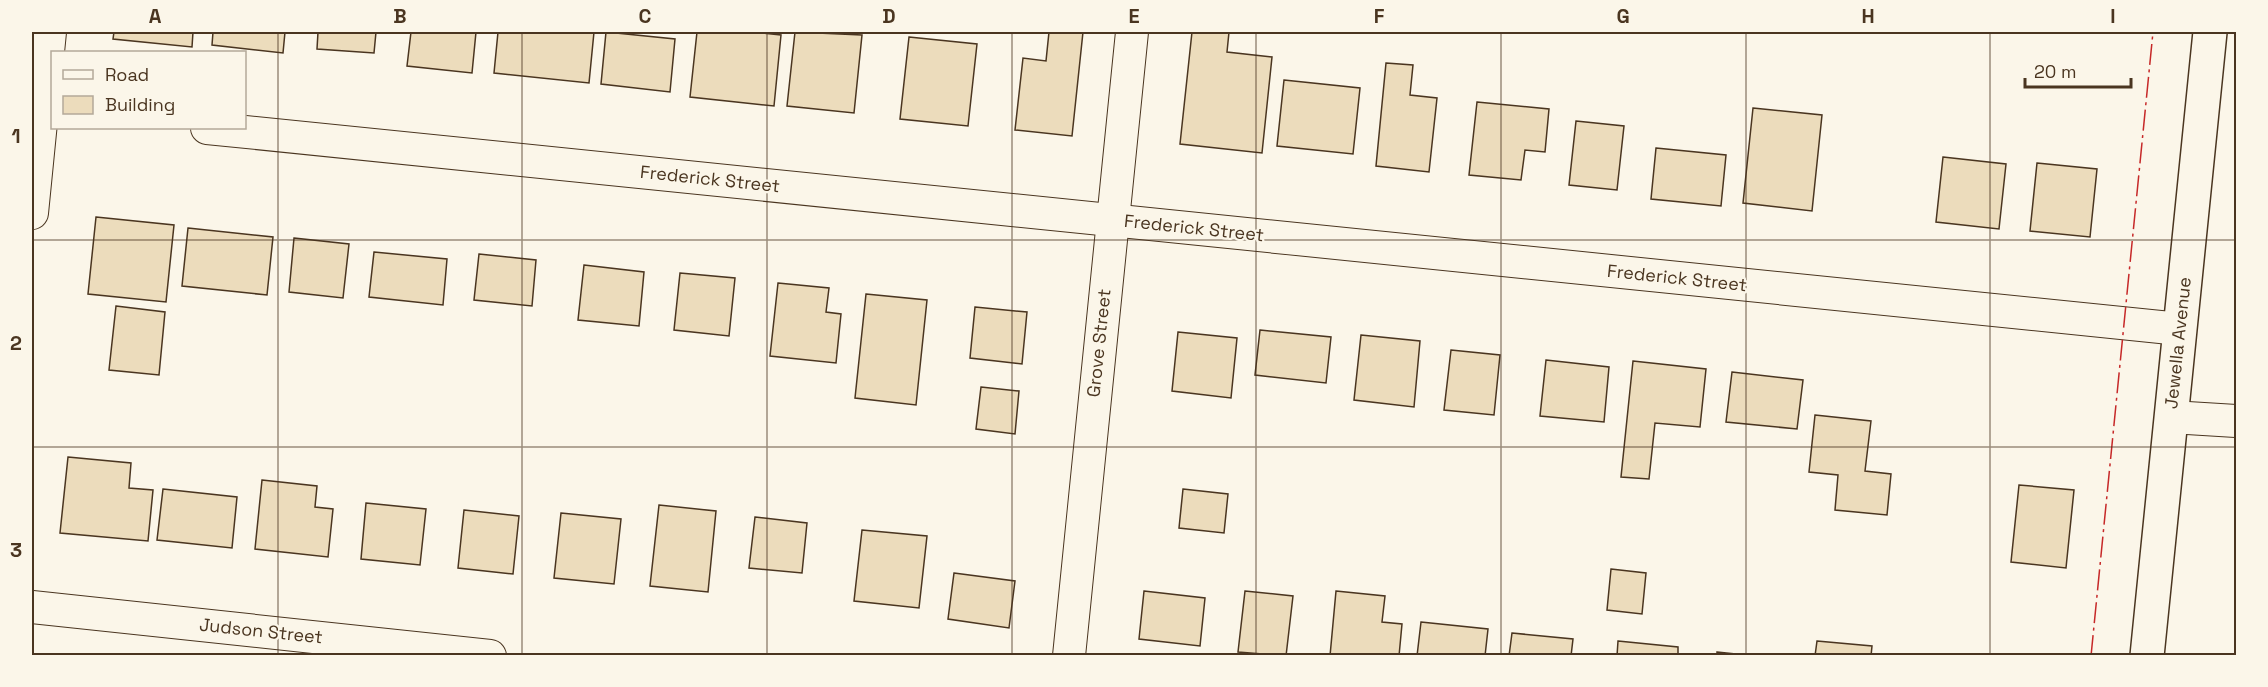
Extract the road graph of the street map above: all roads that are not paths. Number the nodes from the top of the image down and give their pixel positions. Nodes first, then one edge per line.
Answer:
1 (50, 32) edge
2 (1132, 32) edge
3 (2210, 32) edge
4 (42, 111) edge
5 (217, 129) edge
6 (32, 213) edge
7 (1111, 220) junction
8 (2180, 329) junction
9 (2171, 417) junction
10 (2236, 422) edge
11 (32, 607) edge
12 (490, 656) edge
13 (1069, 656) edge
14 (2147, 656) edge

1 - 4 street
2 - 7 street, Grove Street
3 - 8 main road, Jewella Avenue
4 - 6 street
5 - 7 street, Frederick Street
7 - 8 street, Frederick Street
7 - 13 street, Grove Street
8 - 9 main road, Jewella Avenue
9 - 10 street
9 - 14 main road, Jewella Avenue
11 - 12 street, Judson Street

